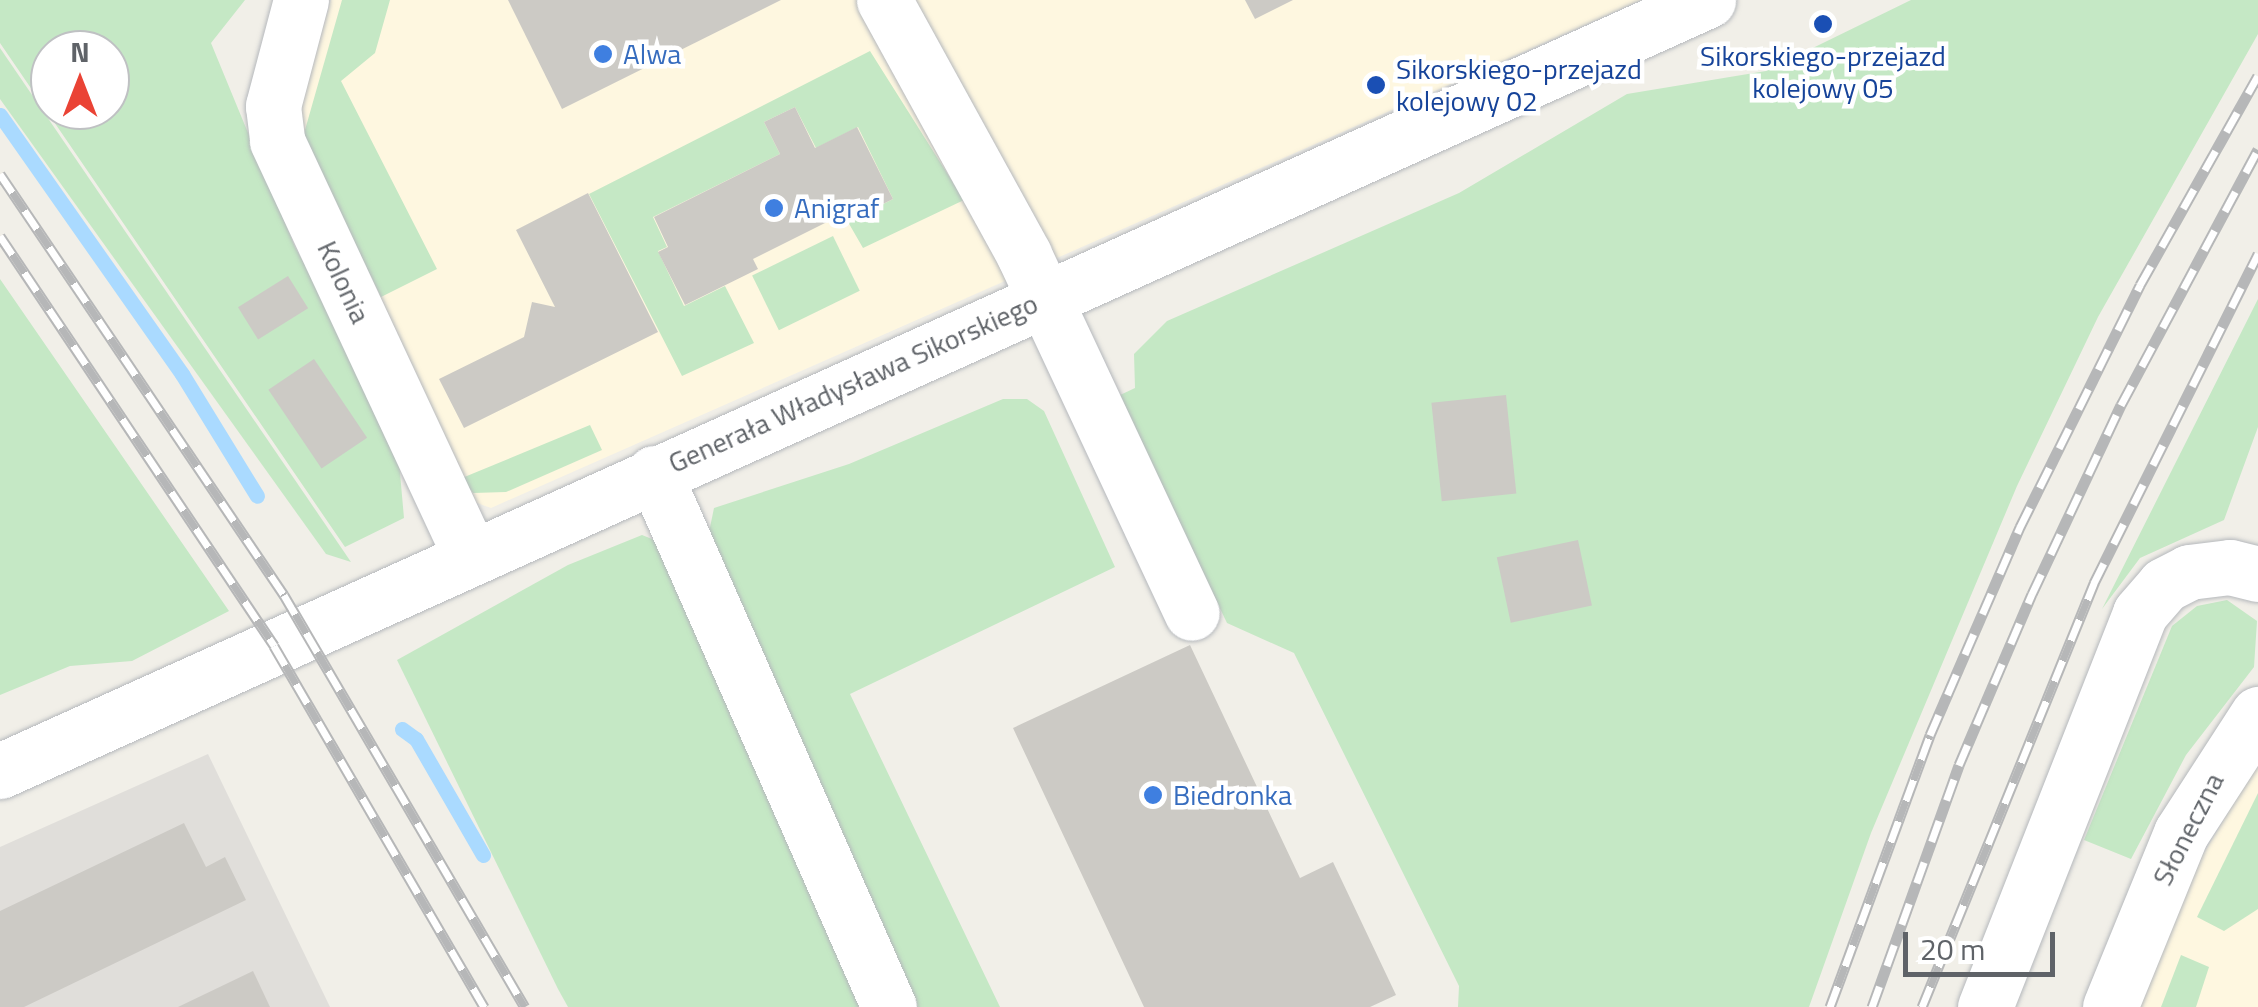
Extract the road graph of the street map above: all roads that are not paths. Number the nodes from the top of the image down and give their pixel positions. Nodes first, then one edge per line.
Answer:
1 (301, 0) edge
2 (884, 0) edge
3 (1708, 0) edge
4 (1626, 17) edge
5 (1042, 298) junction
6 (654, 473) junction
7 (470, 555) junction
8 (2253, 557) edge
9 (1192, 613) dead end
10 (2258, 714) edge
11 (0, 771) edge
12 (890, 1007) edge
13 (1985, 1007) edge
14 (2110, 1007) edge

1 - 7 street, Kolonia
2 - 5 street
3 - 4 street, Generała Władysława Sikorskiego
4 - 5 street, Generała Władysława Sikorskiego
5 - 6 street, Generała Władysława Sikorskiego
5 - 9 street
6 - 7 street, Generała Władysława Sikorskiego
6 - 12 street
7 - 11 street, Generała Władysława Sikorskiego
8 - 13 street
10 - 14 street, Słoneczna

